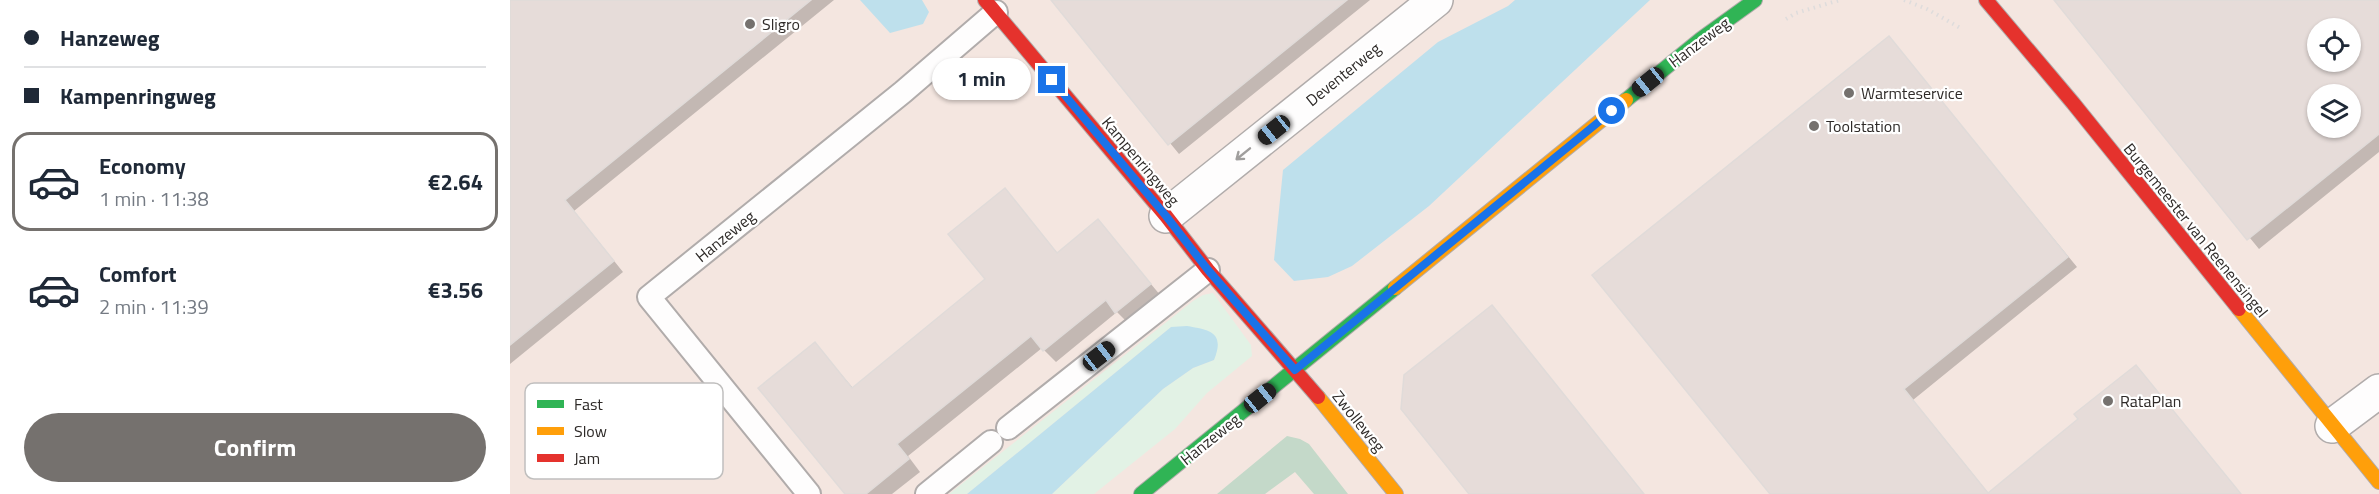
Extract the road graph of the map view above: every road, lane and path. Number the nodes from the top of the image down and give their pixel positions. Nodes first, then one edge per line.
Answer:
1 (1436, 0) edge
2 (1755, 0) edge
3 (1986, 0) edge
4 (990, 6) edge
5 (1166, 216) junction
6 (1208, 270) junction
7 (1295, 370) junction
8 (719, 383) edge
9 (723, 388) edge
10 (2379, 390) edge
11 (2332, 426) junction
12 (2379, 482) edge
13 (809, 494) edge
14 (927, 494) edge
15 (1141, 494) edge
16 (1396, 494) edge

1 -> 5 street, Deventerweg
2 - 7 street, Hanzeweg
3 - 11 street, Burgemeester van Reenensingel
4 - 5 street, Kampenringweg
4 - 8 lane, Hanzeweg
5 - 6 street, Kampenringweg
6 - 7 street, Kampenringweg
6 - 14 lane
7 - 15 street, Hanzeweg
7 - 16 street, Zwolleweg
9 - 13 lane, Hanzeweg
10 - 11 street
11 - 12 street, Burgemeester van Reenensingel

